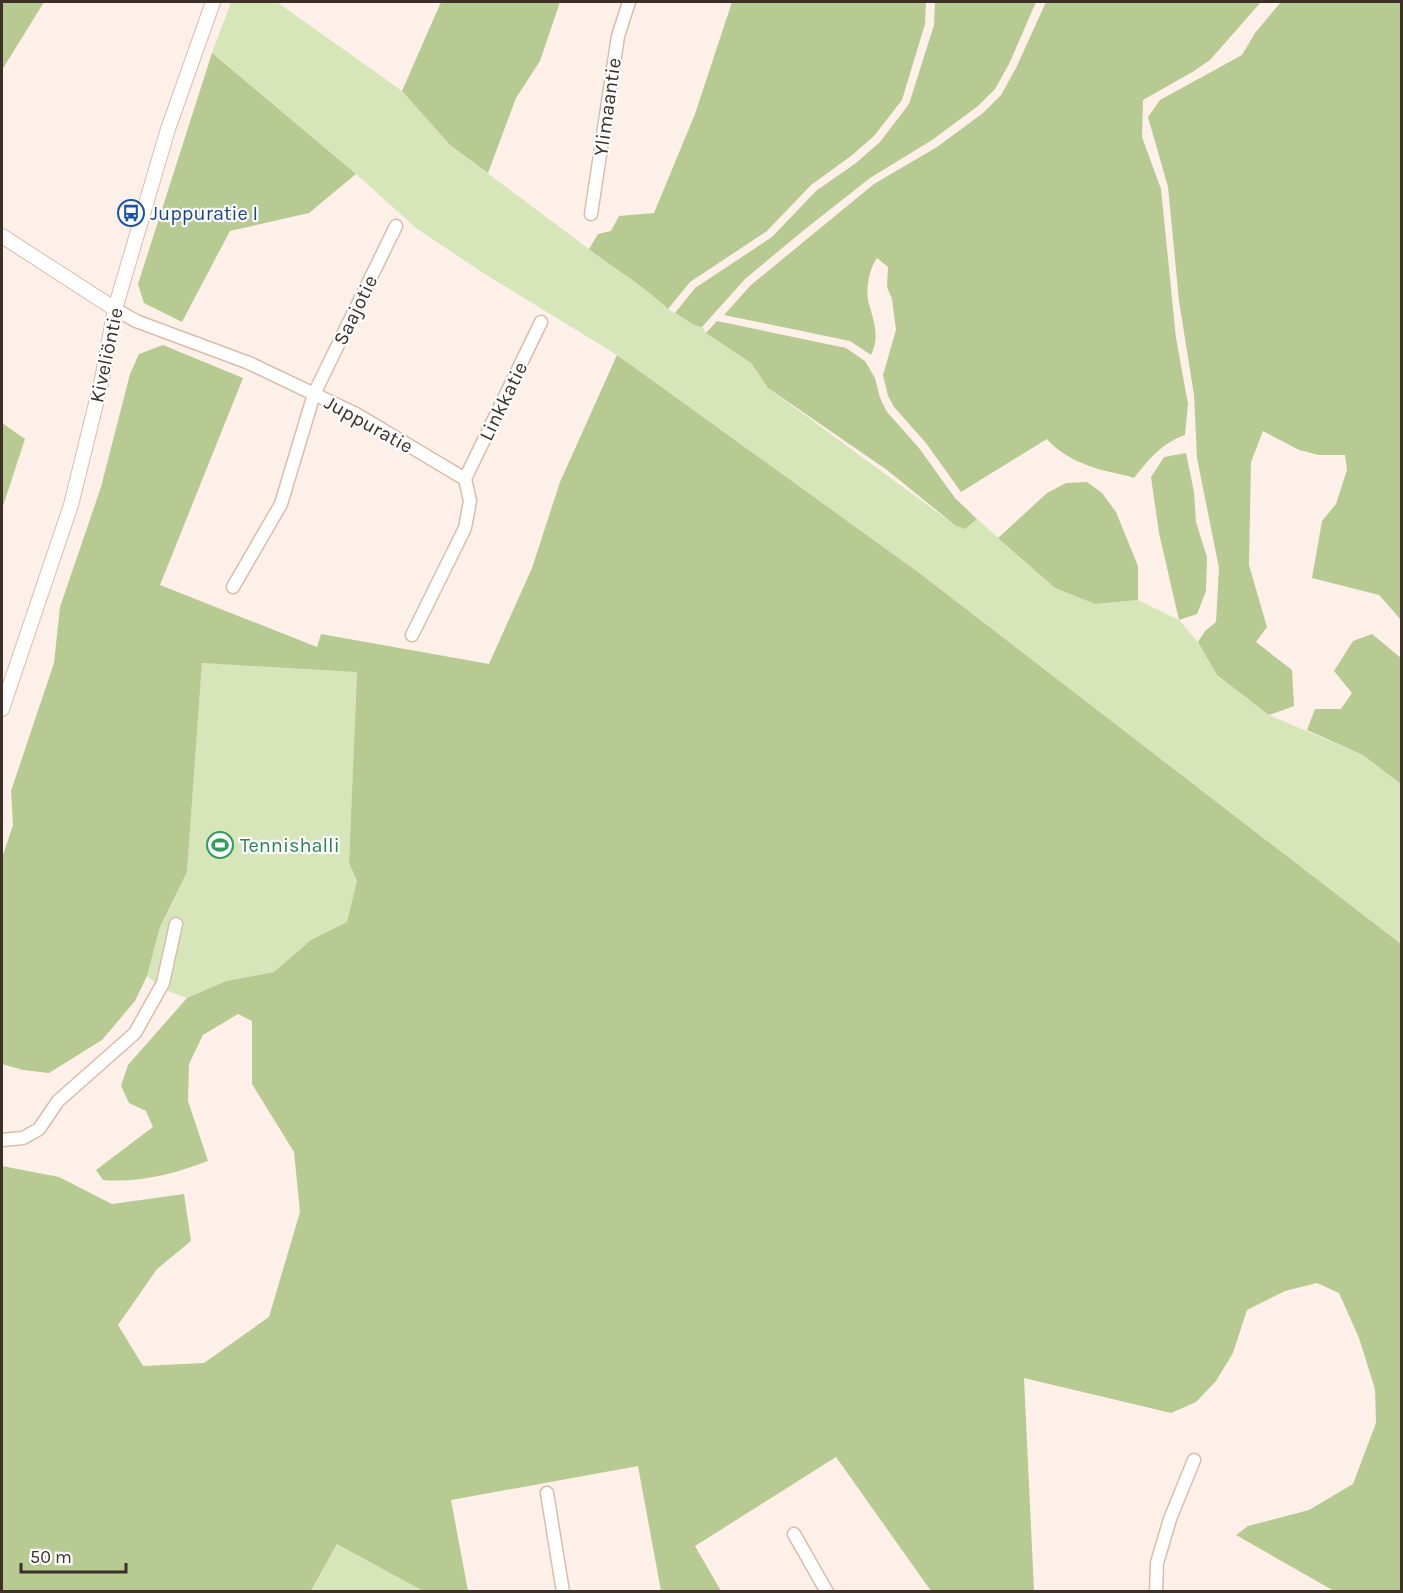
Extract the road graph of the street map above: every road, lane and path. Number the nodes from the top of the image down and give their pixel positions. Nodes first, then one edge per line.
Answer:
1 (213, 2) edge
2 (629, 2) edge
3 (591, 214) dead end
4 (396, 226) dead end
5 (2, 237) edge
6 (115, 309) junction
7 (541, 322) dead end
8 (314, 394) junction
9 (465, 479) junction
10 (233, 587) dead end
11 (412, 634) dead end
12 (2, 708) edge
13 (176, 924) dead end
14 (2, 1140) edge
15 (1194, 1461) dead end
16 (547, 1493) dead end
17 (794, 1534) dead end
18 (563, 1592) edge
19 (827, 1592) edge
20 (1156, 1592) edge

1 - 6 street, Kiveliöntie
2 - 3 street, Ylimaantie
4 - 8 street, Saajotie
5 - 6 street
6 - 8 street, Juppuratie
6 - 12 street, Kiveliöntie
7 - 9 street, Linkkatie
8 - 9 street, Juppuratie
8 - 10 street, Saajotie
9 - 11 street
13 - 14 street
15 - 20 street
16 - 18 street
17 - 19 street

